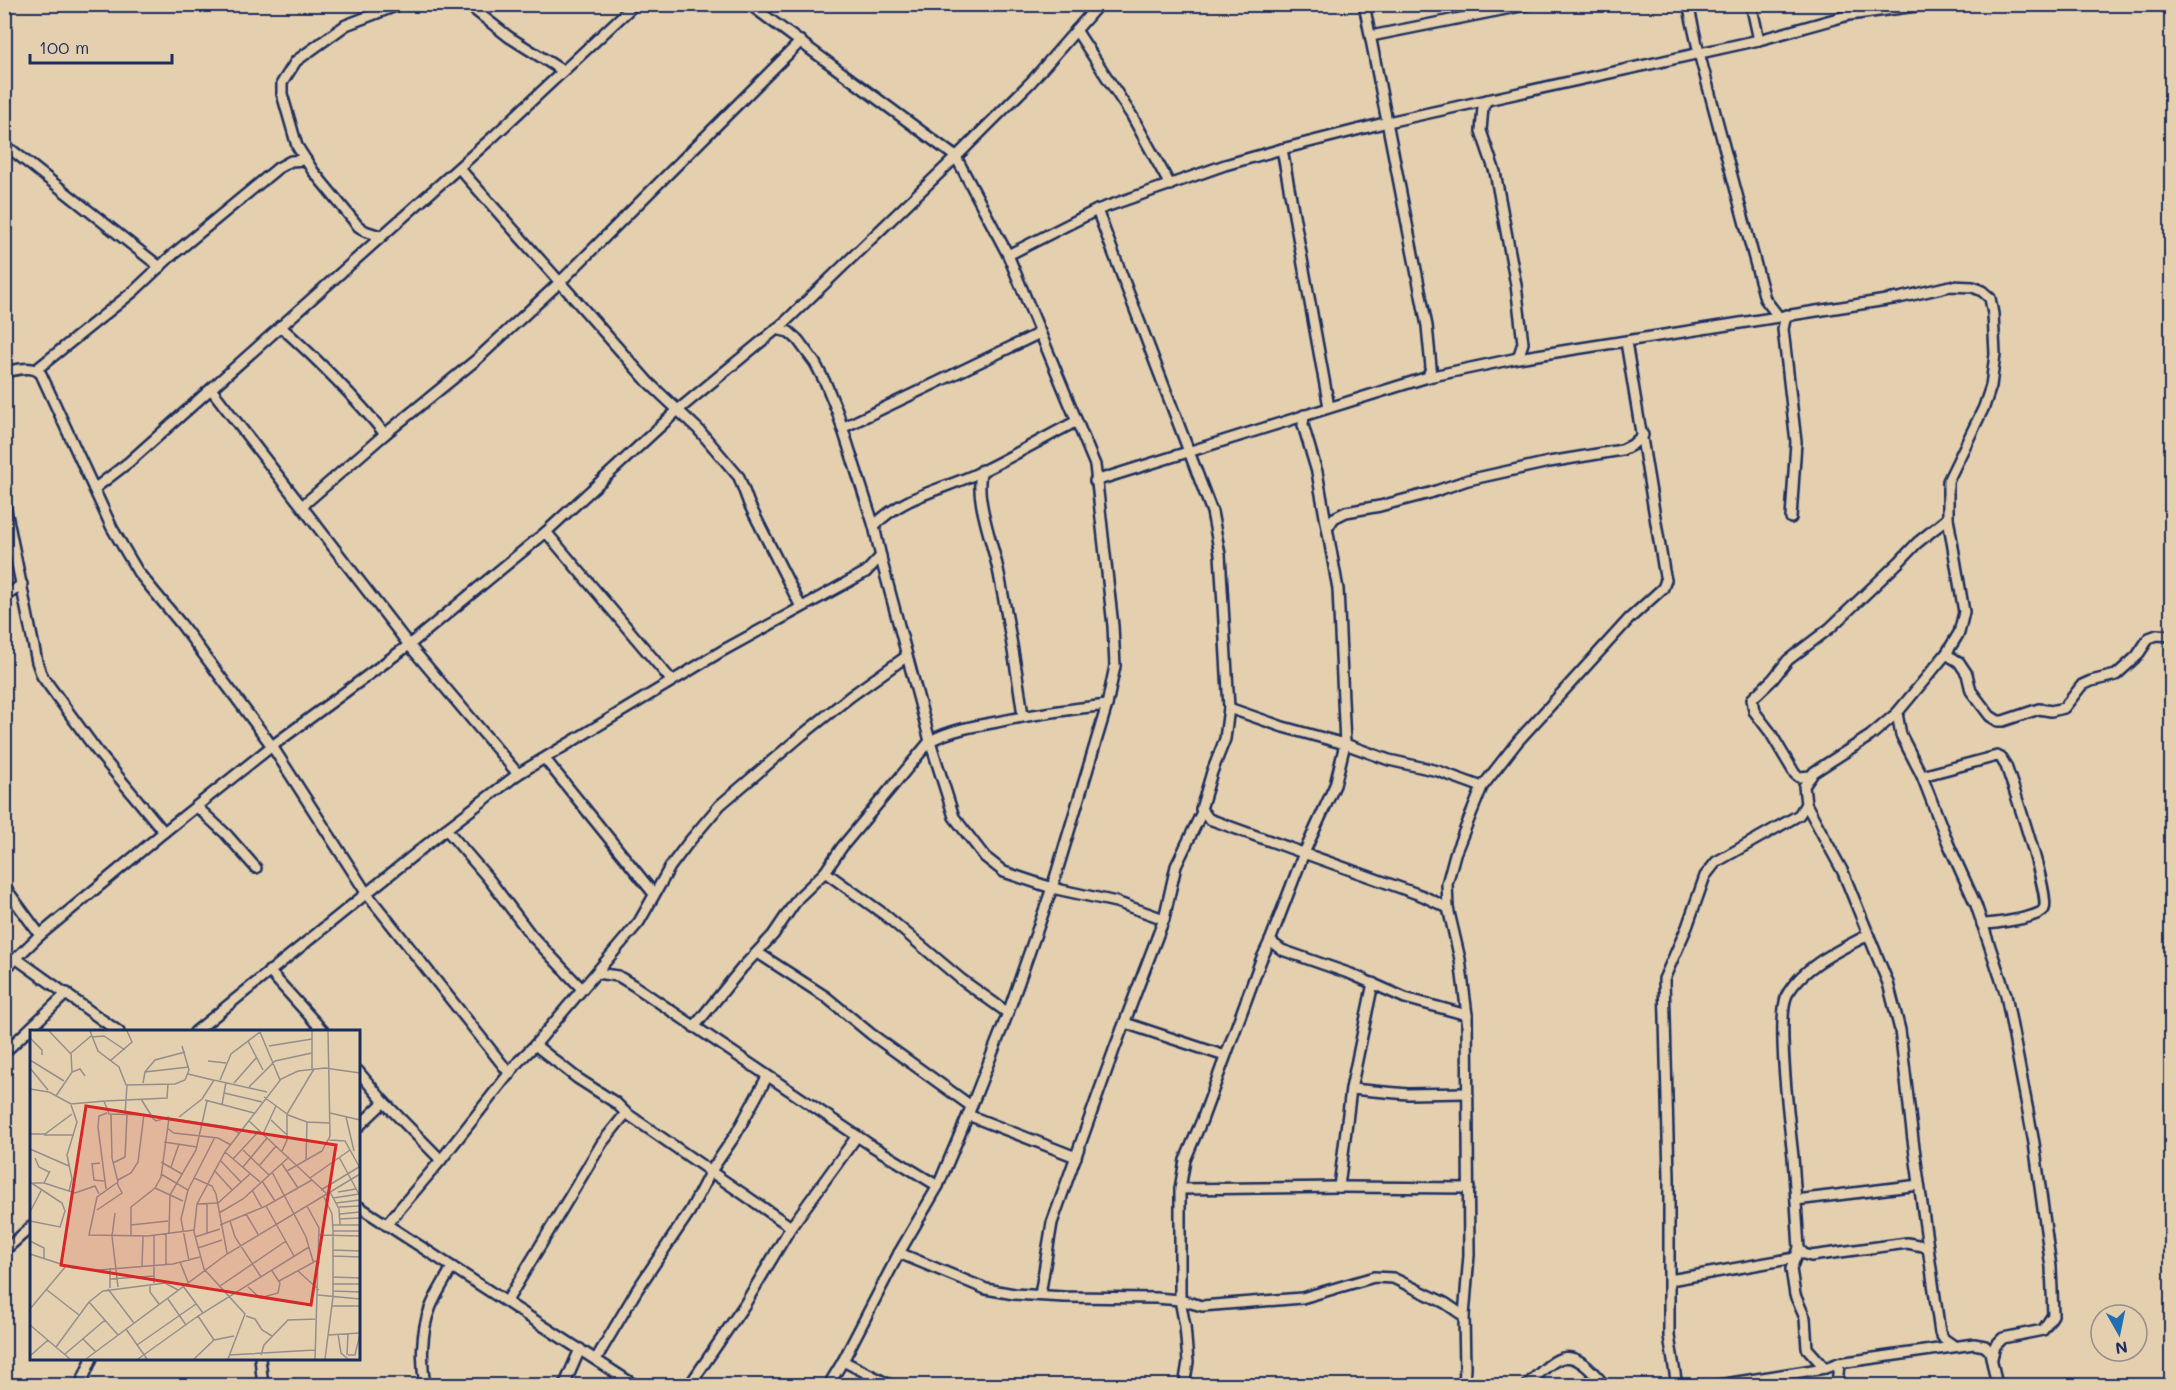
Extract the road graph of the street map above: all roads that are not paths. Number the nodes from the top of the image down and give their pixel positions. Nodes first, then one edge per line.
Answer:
1 (401, 4) edge
2 (467, 4) edge
3 (635, 4) edge
4 (749, 4) edge
5 (1099, 4) edge
6 (1364, 4) edge
7 (1530, 4) edge
8 (1688, 4) edge
9 (1751, 4) edge
10 (1931, 4) edge
11 (2156, 4) edge
12 (2172, 8) edge
13 (1076, 30) junction
14 (1371, 36) junction
15 (1759, 40) junction
16 (801, 42) junction
17 (1699, 53) junction
18 (563, 71) junction
19 (1487, 100) junction
20 (1388, 122) junction
21 (4, 149) edge
22 (1282, 149) junction
23 (956, 157) junction
24 (306, 160) junction
25 (459, 168) junction
26 (1170, 185) junction
27 (1097, 210) junction
28 (380, 236) junction
29 (1008, 255) junction
30 (160, 267) junction
31 (559, 283) junction
32 (1782, 315) junction
33 (280, 326) junction
34 (776, 329) junction
35 (1040, 333) junction
36 (1626, 342) junction
37 (1518, 358) junction
38 (37, 369) junction
39 (4, 372) edge
40 (1428, 377) junction
41 (211, 389) junction
42 (1329, 407) junction
43 (678, 410) junction
44 (1304, 416) junction
45 (1075, 422) junction
46 (842, 428) junction
47 (385, 434) junction
48 (1642, 435) junction
49 (1190, 453) junction
50 (982, 470) junction
51 (1095, 481) junction
52 (94, 489) junction
53 (4, 500) edge
54 (302, 506) junction
55 (1791, 518) dead end
56 (1948, 518) junction
57 (874, 526) junction
58 (1328, 527) junction
59 (546, 532) junction
60 (881, 556) junction
61 (22, 584) junction
62 (4, 599) edge
63 (26, 604) junction
64 (801, 607) junction
65 (2172, 636) edge
66 (409, 645) junction
67 (1946, 654) junction
68 (907, 656) junction
69 (672, 681) junction
70 (1107, 705) junction
71 (1229, 708) junction
72 (1897, 712) junction
73 (1023, 716) junction
74 (930, 741) junction
75 (1345, 744) junction
76 (272, 746) junction
77 (546, 759) junction
78 (518, 774) junction
79 (1811, 776) junction
80 (1922, 776) junction
81 (1482, 787) junction
82 (1806, 804) junction
83 (197, 807) junction
84 (1202, 812) junction
85 (446, 830) junction
86 (164, 832) junction
87 (1304, 853) junction
88 (256, 868) dead end
89 (825, 872) junction
90 (4, 886) edge
91 (1052, 888) junction
92 (368, 894) junction
93 (654, 894) junction
94 (1448, 908) junction
95 (1164, 919) junction
96 (1982, 924) junction
97 (40, 935) junction
98 (1868, 935) junction
99 (1270, 941) junction
100 (758, 953) junction
101 (17, 959) junction
102 (4, 970) edge
103 (269, 971) junction
104 (596, 973) junction
105 (1374, 983) junction
106 (582, 988) junction
107 (67, 993) junction
108 (1008, 1013) junction
109 (1467, 1015) junction
110 (1125, 1023) junction
111 (694, 1027) junction
112 (35, 1029) edge
113 (116, 1030) edge
114 (197, 1030) edge
115 (322, 1030) edge
116 (30, 1033) edge
117 (535, 1045) junction
118 (4, 1053) edge
119 (1225, 1056) junction
120 (360, 1073) edge
121 (510, 1074) junction
122 (767, 1077) junction
123 (1351, 1089) junction
124 (1467, 1093) junction
125 (384, 1102) junction
126 (969, 1110) junction
127 (626, 1113) junction
128 (360, 1125) edge
129 (857, 1136) junction
130 (1076, 1157) junction
131 (441, 1160) junction
132 (711, 1171) junction
133 (1919, 1185) junction
134 (938, 1186) junction
135 (1339, 1187) junction
136 (1468, 1188) junction
137 (1180, 1189) junction
138 (1796, 1200) junction
139 (360, 1207) edge
140 (386, 1225) junction
141 (791, 1227) junction
142 (30, 1228) edge
143 (1928, 1247) junction
144 (4, 1251) edge
145 (899, 1253) junction
146 (1797, 1254) junction
147 (452, 1267) junction
148 (1670, 1280) junction
149 (1040, 1295) junction
150 (1180, 1300) junction
151 (507, 1301) junction
152 (1464, 1316) junction
153 (1954, 1346) junction
154 (580, 1349) junction
155 (1992, 1358) junction
156 (596, 1359) junction
157 (92, 1360) edge
158 (260, 1360) edge
159 (843, 1361) junction
160 (1839, 1363) junction
161 (1825, 1368) junction
162 (636, 1385) edge
163 (80, 1386) edge
164 (263, 1386) edge
165 (425, 1386) edge
166 (564, 1386) edge
167 (689, 1386) edge
168 (828, 1386) edge
169 (892, 1386) edge
170 (1184, 1386) edge
171 (1464, 1386) edge
172 (1526, 1386) edge
173 (1605, 1386) edge
174 (1677, 1386) edge
175 (1712, 1386) edge
176 (1837, 1386) edge
177 (1997, 1386) edge

1 - 24 street
2 - 18 street
3 - 18 street
4 - 16 street
5 - 13 street
6 - 14 street
7 - 14 street
8 - 17 street
9 - 15 street
10 - 15 street
11 - 12 street
13 - 23 street
13 - 26 street
14 - 20 street
15 - 17 street
16 - 23 street
16 - 31 street
17 - 19 street
17 - 32 street
18 - 25 street
19 - 20 street
19 - 37 street
20 - 22 street
20 - 40 street
21 - 30 street
22 - 26 street
22 - 42 street
23 - 29 street
23 - 34 street
24 - 28 street
24 - 30 street
25 - 28 street
25 - 31 street
26 - 27 street
27 - 29 street
27 - 49 street
28 - 33 street
29 - 35 street
30 - 38 street
31 - 43 street
31 - 47 street
32 - 36 street
32 - 55 street
32 - 56 street
33 - 41 street
33 - 47 street
34 - 43 street
34 - 46 street
35 - 45 street
35 - 46 street
36 - 37 street
36 - 48 street
37 - 40 street
38 - 39 street
38 - 52 street
40 - 42 street
41 - 52 street
41 - 54 street
42 - 44 street
43 - 59 street
43 - 64 street
44 - 49 street
44 - 58 street
45 - 50 street
45 - 51 street
46 - 57 street
47 - 54 street
48 - 58 street
48 - 81 street
49 - 51 street
49 - 71 street
50 - 57 street
50 - 73 street
51 - 70 street
52 - 76 street
53 - 61 street
54 - 66 street
56 - 67 street
56 - 79 street
57 - 60 street
58 - 75 street
59 - 66 street
59 - 69 street
60 - 64 street
60 - 68 street
61 - 62 street
61 - 63 street
62 - 63 street
63 - 86 street
64 - 69 street
65 - 67 street
66 - 76 street
66 - 78 street
67 - 72 street
68 - 74 street
68 - 93 street
69 - 77 street
70 - 73 street
70 - 91 street
71 - 75 street
71 - 84 street
72 - 79 street
72 - 80 street
73 - 74 street
74 - 89 street
74 - 91 street
75 - 81 street
75 - 87 street
76 - 83 street
76 - 92 street
77 - 78 street
77 - 93 street
78 - 85 street
79 - 82 street
80 - 96 street
80 - 96 street
81 - 94 street
82 - 98 street
82 - 148 street
83 - 86 street
83 - 88 street
84 - 87 street
84 - 95 street
85 - 92 street
85 - 106 street
86 - 97 street
87 - 94 street
87 - 99 street
89 - 100 street
89 - 108 street
90 - 97 street
91 - 95 street
91 - 108 street
92 - 103 street
92 - 121 street
93 - 104 street
94 - 109 street
95 - 110 street
96 - 155 street
97 - 101 street
98 - 133 street
98 - 138 street
99 - 105 street
99 - 119 street
100 - 111 street
100 - 126 street
101 - 102 street
101 - 107 street
103 - 114 street
103 - 115 street
104 - 106 street
104 - 111 street
105 - 109 street
105 - 123 street
106 - 117 street
107 - 112 street
107 - 113 street
108 - 126 street
109 - 124 street
110 - 119 street
110 - 130 street
111 - 122 street
116 - 118 street
117 - 121 street
117 - 127 street
119 - 137 street
120 - 125 street
121 - 131 street
122 - 129 street
122 - 132 street
123 - 124 street
123 - 135 street
124 - 136 street
125 - 128 street
125 - 131 street
126 - 130 street
126 - 134 street
127 - 132 street
127 - 151 street
129 - 134 street
129 - 141 street
130 - 149 street
131 - 140 street
132 - 141 street
132 - 156 street
133 - 138 street
133 - 143 street
134 - 145 street
135 - 136 street
135 - 137 street
136 - 152 street
137 - 150 street
138 - 146 street
139 - 140 street
140 - 147 street
141 - 167 street
142 - 144 street
143 - 146 street
143 - 153 street
145 - 149 street
145 - 159 street
146 - 148 street
146 - 161 street
147 - 151 street
147 - 165 street
148 - 174 street
149 - 150 street
150 - 152 street
150 - 170 street
151 - 154 street
152 - 171 street
153 - 155 street
153 - 160 street
154 - 156 street
154 - 166 street
155 - 177 street
156 - 162 street
157 - 163 street
158 - 164 street
159 - 168 street
159 - 169 street
160 - 161 street
160 - 176 street
161 - 175 street
172 - 173 street

